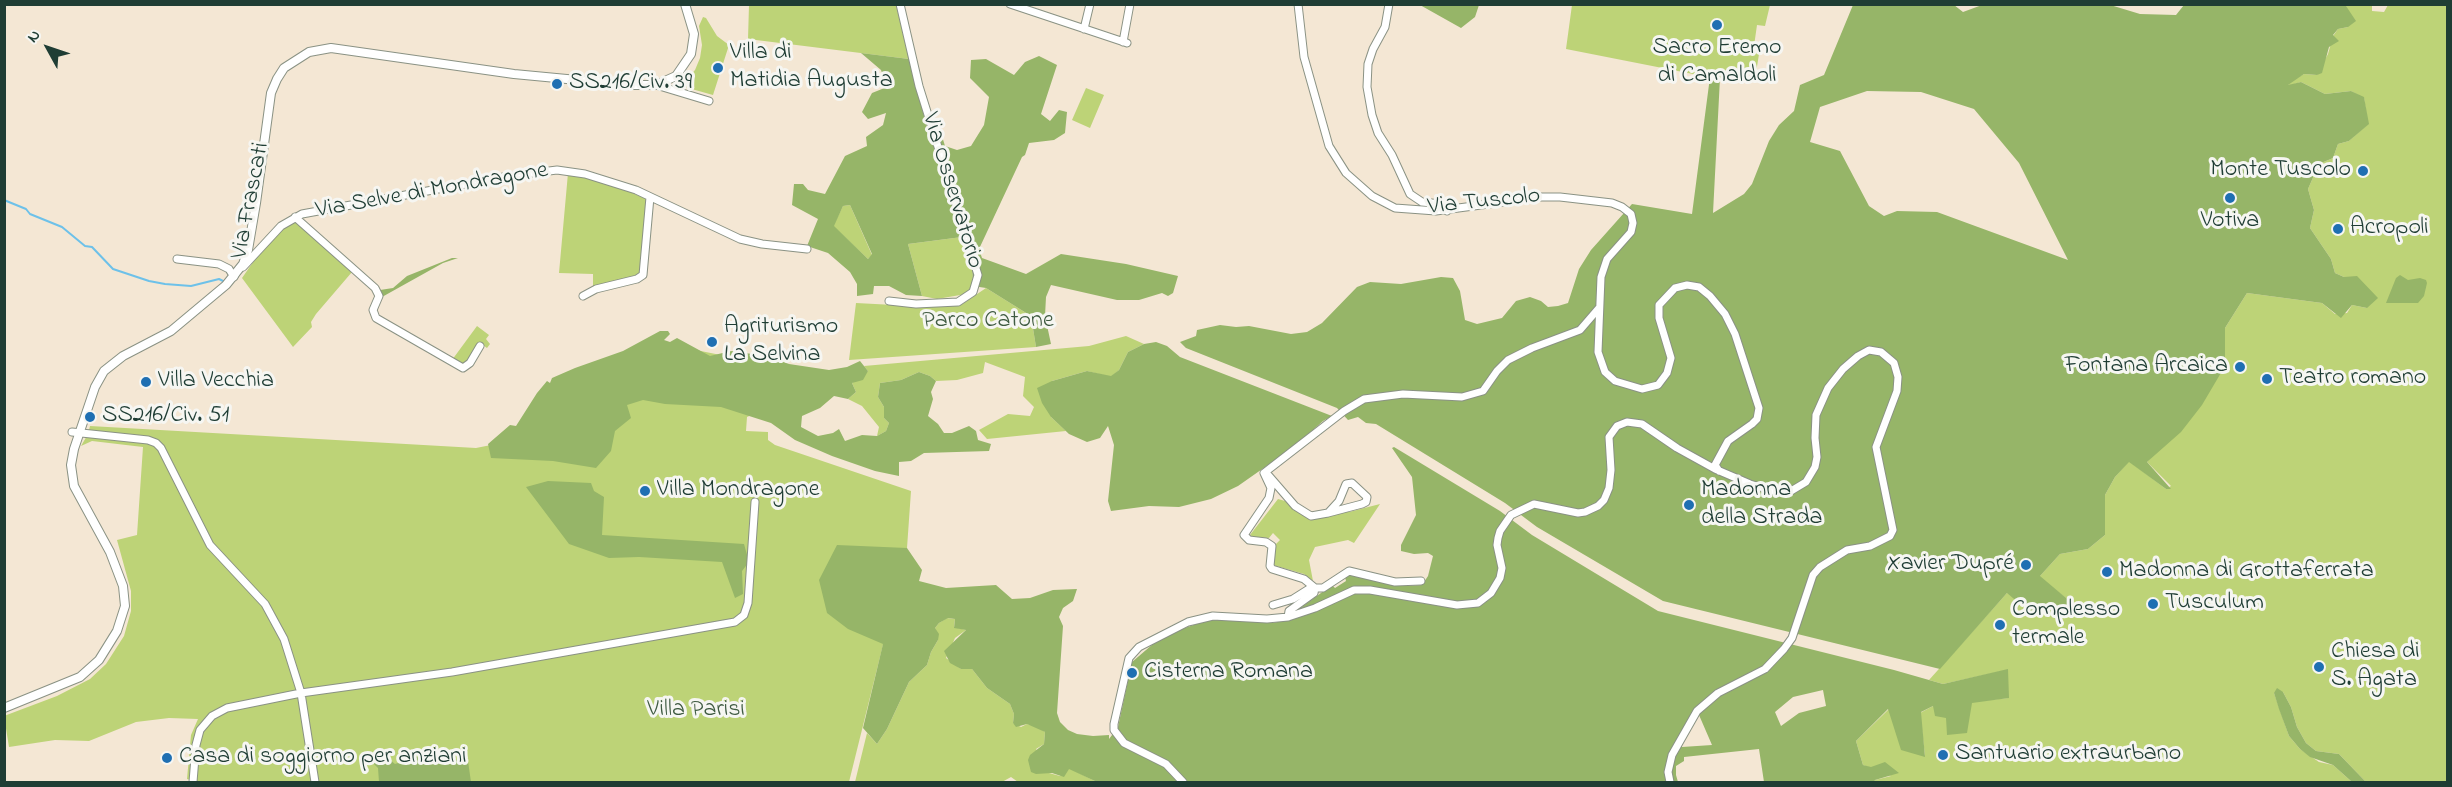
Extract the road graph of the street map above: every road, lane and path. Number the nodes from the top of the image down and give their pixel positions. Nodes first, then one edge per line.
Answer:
1 (685, 4) edge
2 (900, 4) edge
3 (1010, 4) edge
4 (1089, 4) edge
5 (1130, 4) edge
6 (1298, 4) edge
7 (1389, 4) edge
8 (1084, 29) junction
9 (656, 85) junction
10 (709, 101) dead end
11 (650, 197) junction
12 (1447, 211) junction
13 (295, 217) junction
14 (807, 249) dead end
15 (177, 259) dead end
16 (234, 277) junction
17 (583, 296) dead end
18 (889, 301) dead end
19 (1599, 308) junction
20 (480, 346) dead end
21 (75, 433) junction
22 (1725, 448) junction
23 (1706, 464) junction
24 (1719, 471) junction
25 (1264, 473) junction
26 (1732, 477) junction
27 (755, 502) dead end
28 (1328, 513) junction
29 (1421, 581) dead end
30 (1314, 587) junction
31 (1273, 605) dead end
32 (1288, 617) junction
33 (302, 693) junction
34 (4, 708) edge
35 (193, 783) edge
36 (315, 783) edge
37 (1183, 783) edge
38 (1670, 783) edge

1 - 9 main road
2 - 18 street, Via Osservatorio
3 - 8 street
4 - 8 street
5 - 8 street
6 - 12 street, Via Tuscolo
7 - 12 street
9 - 10 street, Via Frascati
9 - 16 main road, Via Frascati
11 - 13 street, Via Selve di Mondragone
11 - 14 street, Via Selve di Mondragone
11 - 17 street
12 - 19 street, Via Tuscolo
13 - 16 street, Via Selve di Mondragone
13 - 20 street, Via Selve di Mondragone
15 - 16 street
16 - 21 main road, Via Frascati
19 - 22 street
19 - 25 street
21 - 33 street
21 - 34 main road, Via Frascati
22 - 23 street
22 - 24 street
22 - 26 street
23 - 24 street
23 - 32 street
24 - 26 street
25 - 28 street
25 - 30 street
26 - 38 street
27 - 33 street
28 - 28 street
29 - 30 street
30 - 31 street
30 - 32 street
32 - 37 street
33 - 35 street
33 - 36 street

